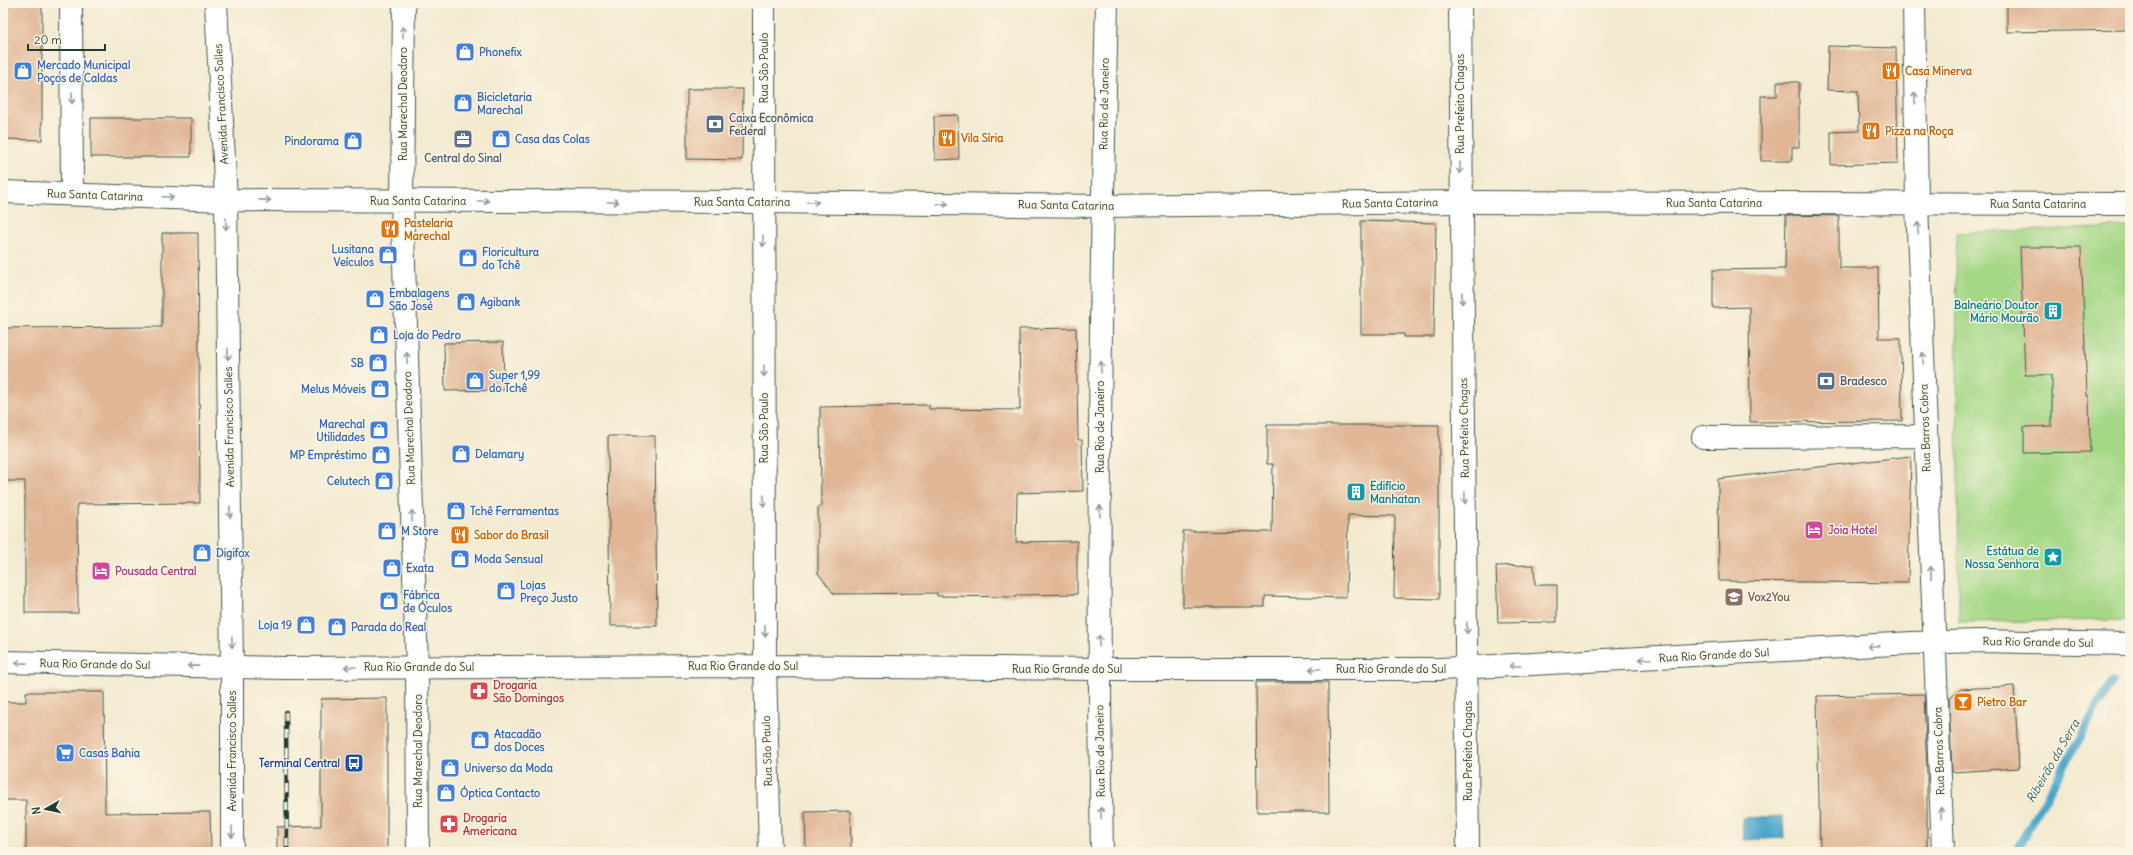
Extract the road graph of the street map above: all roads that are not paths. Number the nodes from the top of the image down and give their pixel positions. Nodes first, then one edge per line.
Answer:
1 (71, 3) edge
2 (216, 3) edge
3 (404, 3) edge
4 (764, 3) edge
5 (1107, 3) edge
6 (1460, 3) edge
7 (1914, 3) edge
8 (3, 192) edge
9 (72, 193) junction
10 (226, 200) junction
11 (402, 201) junction
12 (763, 202) junction
13 (1461, 202) junction
14 (1917, 204) junction
15 (2130, 204) edge
16 (1102, 206) junction
17 (1926, 436) junction
18 (1703, 437) dead end
19 (1933, 643) junction
20 (2130, 644) edge
21 (3, 662) edge
22 (765, 666) junction
23 (232, 667) junction
24 (417, 667) junction
25 (1099, 669) junction
26 (1468, 669) junction
27 (232, 852) edge
28 (418, 852) edge
29 (770, 852) edge
30 (1102, 852) edge
31 (1468, 852) edge
32 (1943, 852) edge

1 -> 9 street
2 - 10 street, Avenida Francisco Salles
11 -> 3 street, Rua Marechal Deodoro
4 - 12 street, Rua São Paulo
5 - 16 street, Rua Rio de Janeiro
6 -> 13 street, Rua Prefeito Chagas
14 -> 7 street, Rua Barros Cobra
8 - 9 street, Rua Santa Catarina
9 -> 10 street, Rua Santa Catarina
10 -> 11 street, Rua Santa Catarina
10 -> 23 street, Avenida Francisco Salles
11 -> 12 street, Rua Santa Catarina
24 -> 11 street, Rua Marechal Deodoro
12 -> 16 street, Rua Santa Catarina
12 -> 22 street, Rua São Paulo
13 - 14 street, Rua Santa Catarina
13 - 16 street, Rua Santa Catarina
13 -> 26 street, Rua Prefeito Chagas
14 - 15 street, Rua Santa Catarina
17 -> 14 street, Rua Barros Cobra
25 -> 16 street, Rua Rio de Janeiro
17 - 18 street
19 -> 17 street, Rua Barros Cobra
19 - 20 street, Rua Rio Grande do Sul
19 -> 26 street, Rua Rio Grande do Sul
32 -> 19 street, Rua Barros Cobra
23 -> 21 street, Rua Rio Grande do Sul
22 - 24 street, Rua Rio Grande do Sul
22 - 25 street, Rua Rio Grande do Sul
22 - 29 street, Rua São Paulo
24 -> 23 street, Rua Rio Grande do Sul
23 -> 27 street, Avenida Francisco Salles
24 - 28 street, Rua Marechal Deodoro
26 -> 25 street, Rua Rio Grande do Sul
30 -> 25 street, Rua Rio de Janeiro
26 - 31 street, Rua Prefeito Chagas

